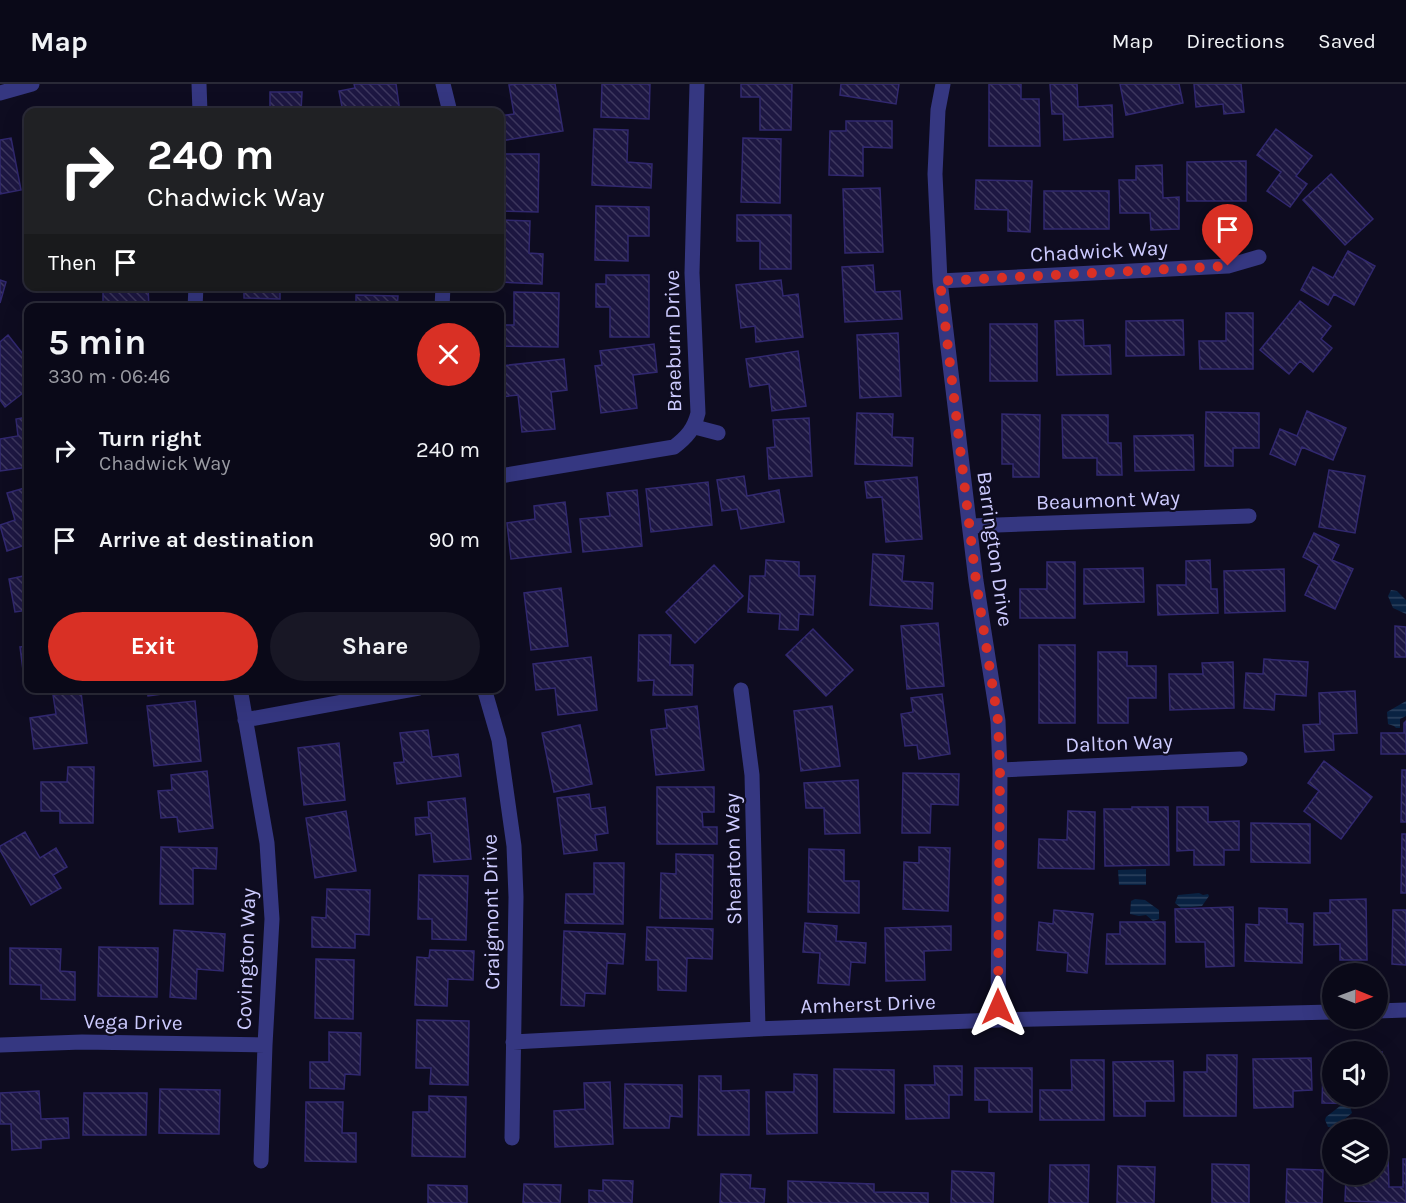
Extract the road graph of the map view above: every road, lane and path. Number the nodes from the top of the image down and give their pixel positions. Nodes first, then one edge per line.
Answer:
1 (32, 84) edge
2 (200, 84) edge
3 (442, 84) edge
4 (697, 84) edge
5 (944, 84) edge
6 (0, 93) edge
7 (200, 108) edge
8 (449, 108) edge
9 (1259, 256) dead end
10 (940, 281) junction
11 (695, 427) junction
12 (717, 433) dead end
13 (504, 475) edge
14 (1249, 516) dead end
15 (970, 526) junction
16 (741, 690) dead end
17 (241, 693) edge
18 (392, 693) edge
19 (485, 693) edge
20 (245, 720) junction
21 (1240, 759) dead end
22 (1000, 770) junction
23 (1406, 1010) edge
24 (1388, 1011) edge
25 (1322, 1012) edge
26 (998, 1020) junction
27 (758, 1029) junction
28 (513, 1042) junction
29 (0, 1045) edge
30 (264, 1045) junction
31 (512, 1138) dead end
32 (261, 1161) dead end

1 - 6 street
2 - 7 street
3 - 8 street
4 - 11 street, Braeburn Drive
5 - 10 street, Barrington Drive
9 - 10 street, Chadwick Way
10 - 15 street, Barrington Drive
11 - 12 street
11 - 13 street, Braeburn Drive
14 - 15 street, Beaumont Way
15 - 22 street, Barrington Drive
16 - 27 street, Shearton Way
17 - 20 street, Covington Way
18 - 20 street
19 - 28 street, Craigmont Drive
20 - 30 street, Covington Way
21 - 22 street, Dalton Way
22 - 26 street, Barrington Drive
23 - 24 street
25 - 26 street, Amherst Drive
26 - 27 street, Amherst Drive
27 - 28 street, Amherst Drive
28 - 31 street, Craigmont Drive
29 - 30 street, Vega Drive
30 - 32 street, Covington Way

